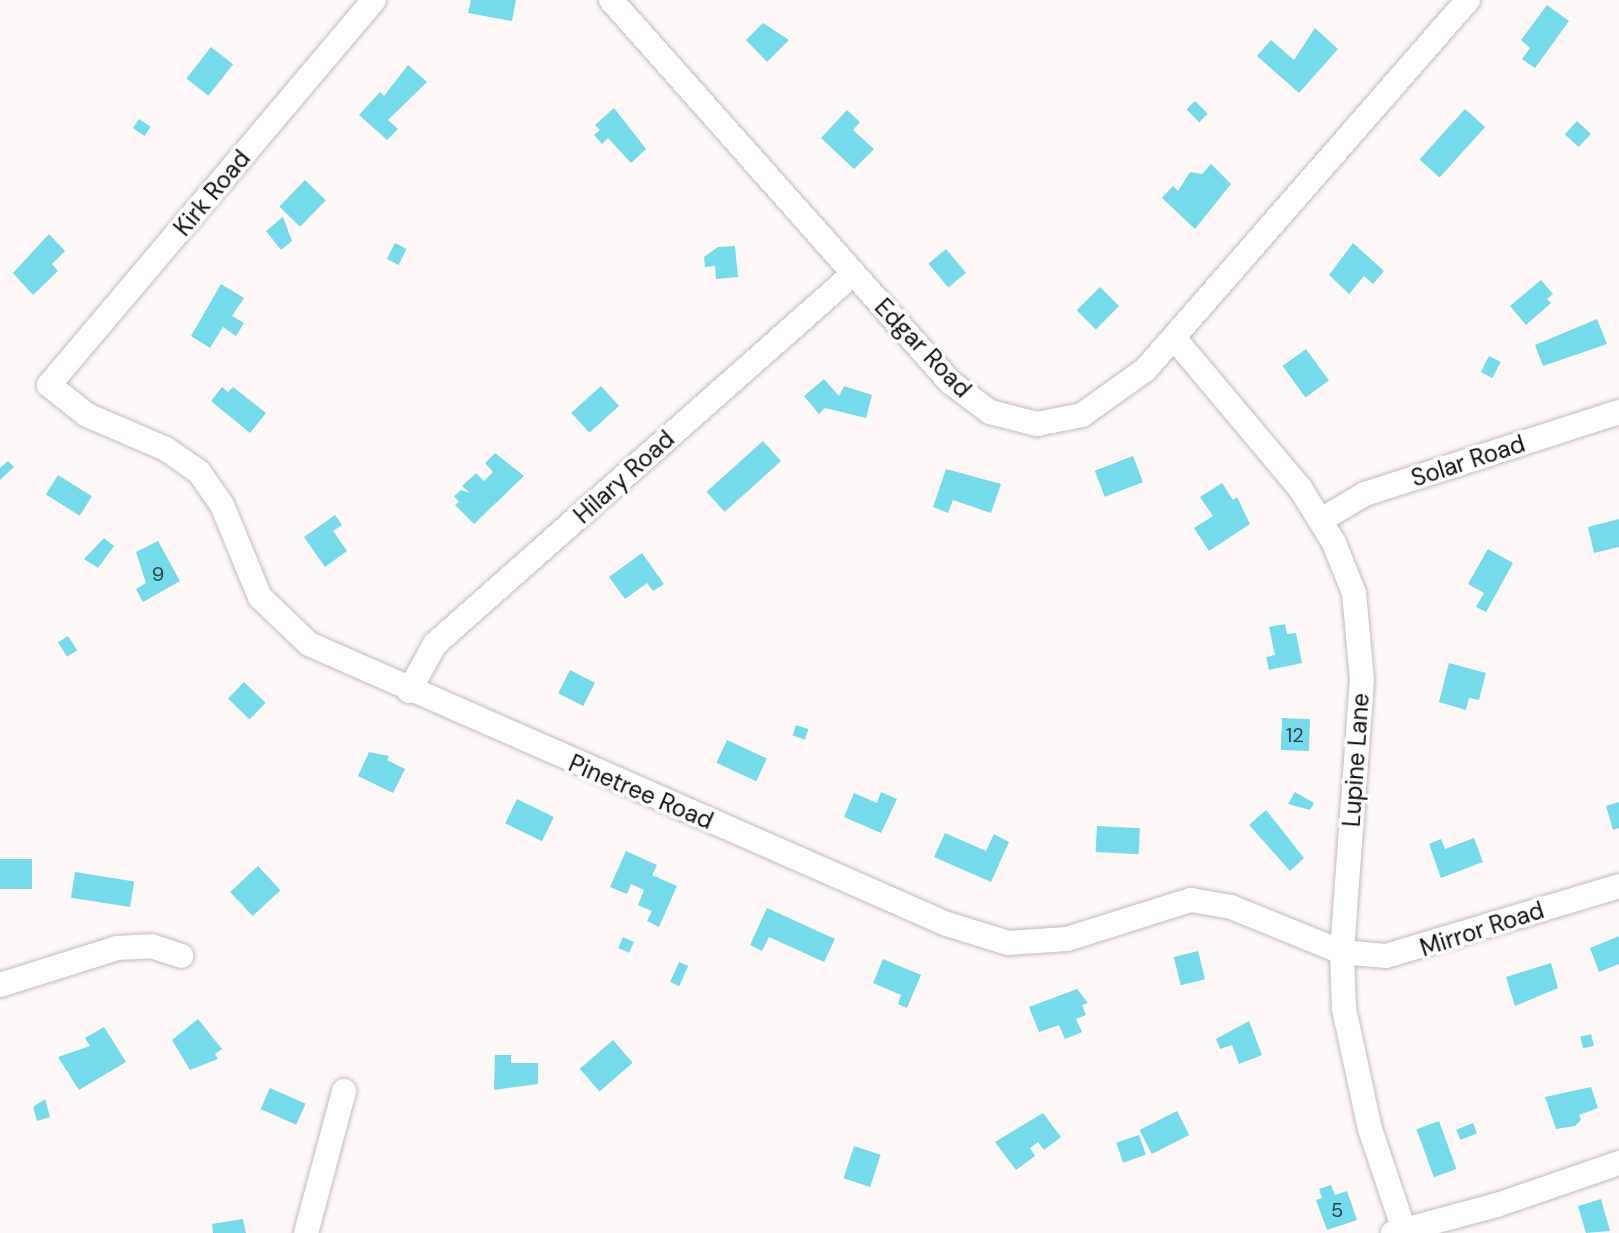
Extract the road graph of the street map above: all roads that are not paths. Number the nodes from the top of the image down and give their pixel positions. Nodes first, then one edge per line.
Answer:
1 (374, 0) edge
2 (611, 0) edge
3 (1468, 0) edge
4 (853, 274) junction
5 (1174, 338) junction
6 (49, 385) joint
7 (1619, 412) edge
8 (1321, 520) junction
9 (409, 691) junction
10 (1619, 886) edge
11 (1342, 952) junction
12 (181, 956) dead end
13 (0, 985) edge
14 (344, 1091) dead end
15 (1619, 1163) edge
16 (1401, 1232) edge
17 (306, 1233) edge

1 - 6 street, Kirk Road
2 - 4 street, Edgar Road
3 - 5 street, Edgar Road
4 - 5 street, Edgar Road
4 - 9 street, Hilary Road
5 - 8 street, Lupine Lane
6 - 9 street, Pinetree Road
7 - 8 street, Solar Road
8 - 11 street, Lupine Lane
9 - 11 street, Pinetree Road
10 - 11 street, Mirror Road
11 - 16 street, Lupine Lane
12 - 13 street
14 - 17 street
15 - 16 street

